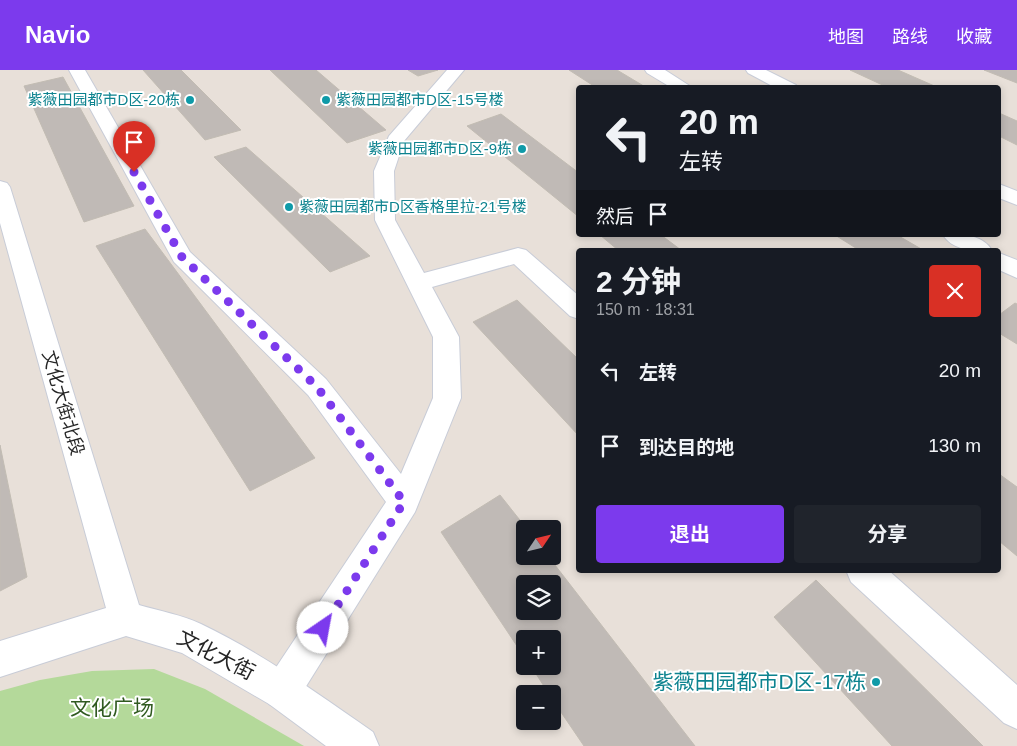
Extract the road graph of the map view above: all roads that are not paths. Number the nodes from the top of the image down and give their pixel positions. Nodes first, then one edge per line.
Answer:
1 (77, 70) edge
2 (456, 70) edge
3 (653, 70) edge
4 (754, 70) edge
5 (680, 85) edge
6 (784, 85) edge
7 (0, 187) edge
8 (1001, 191) edge
9 (1017, 199) edge
10 (958, 237) edge
11 (977, 248) edge
12 (1001, 261) edge
13 (1017, 270) edge
14 (417, 283) junction
15 (576, 307) edge
16 (404, 502) junction
17 (866, 573) edge
18 (126, 619) junction
19 (0, 658) edge
20 (282, 691) junction
21 (1017, 710) edge
22 (359, 746) edge

1 - 16 street
2 - 14 street
3 - 5 street
4 - 6 street
7 - 18 street, 文化大街北段
8 - 9 street
10 - 11 street
12 - 13 street
14 - 15 street
14 - 16 street
16 - 20 street
17 - 21 street
18 - 19 street
18 - 20 street, 文化大街
20 - 22 street, 文化大街

